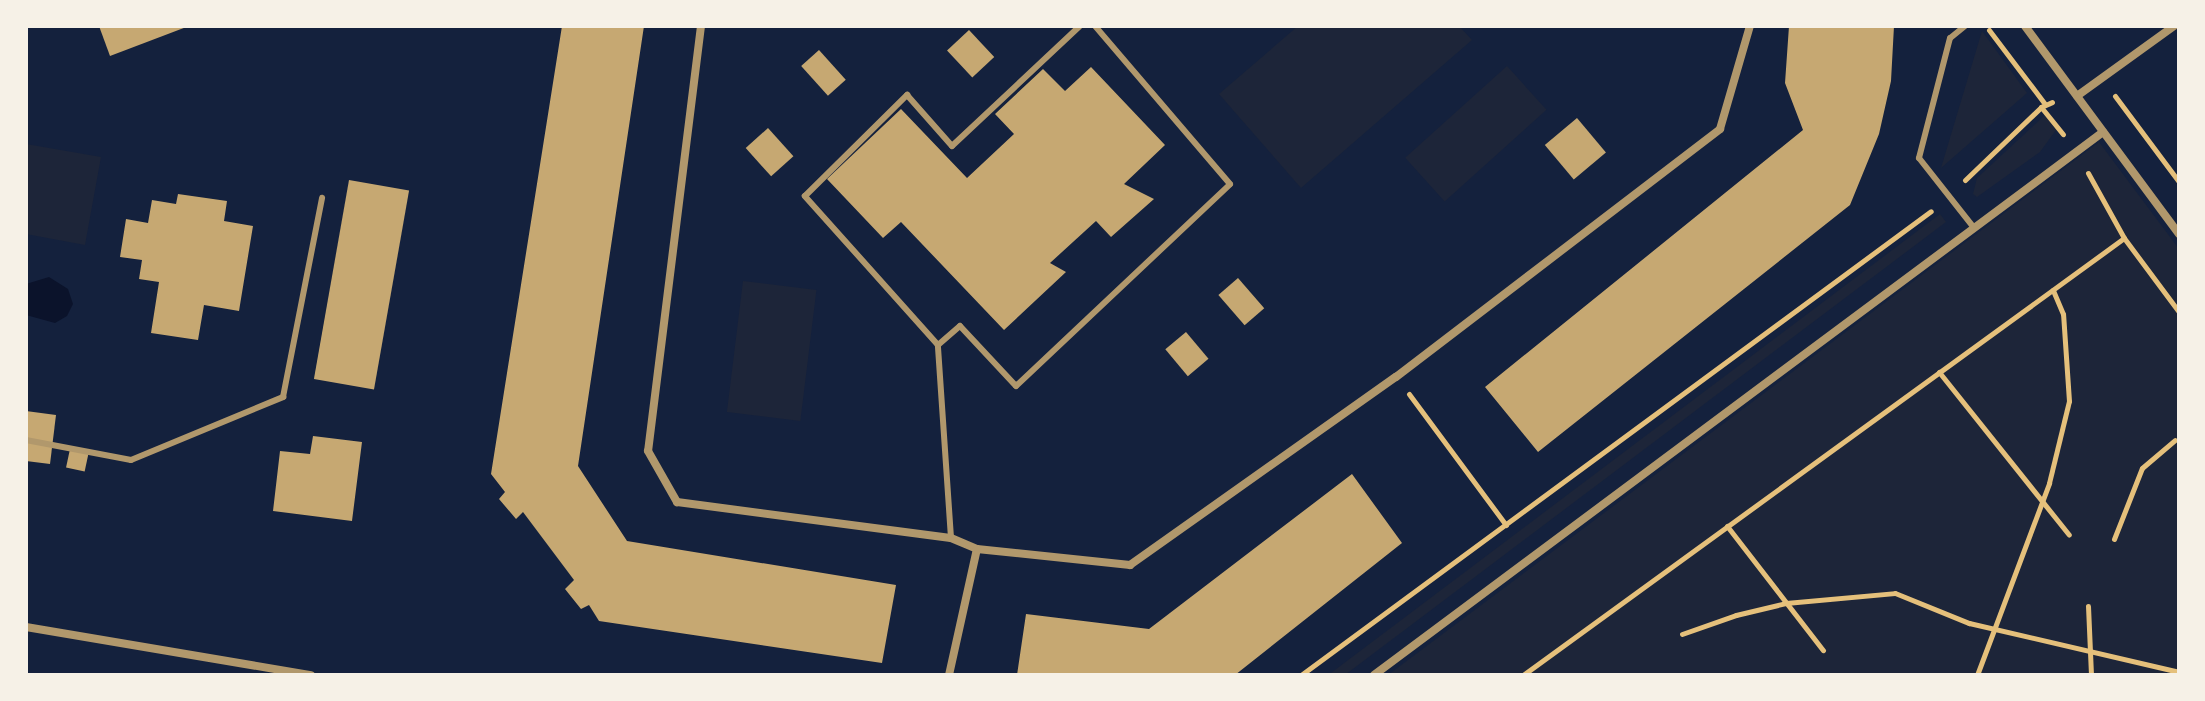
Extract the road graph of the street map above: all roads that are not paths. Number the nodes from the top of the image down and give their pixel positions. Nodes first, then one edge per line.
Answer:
1 (701, 26) edge
2 (1080, 26) edge
3 (1095, 26) edge
4 (1750, 26) edge
5 (1965, 26) edge
6 (2025, 26) edge
7 (2174, 26) edge
8 (2077, 96) junction
9 (2103, 132) junction
10 (322, 198) dead end
11 (1974, 228) junction
12 (2179, 234) edge
13 (938, 345) junction
14 (26, 440) edge
15 (951, 538) junction
16 (977, 549) junction
17 (26, 627) edge
18 (311, 675) edge
19 (949, 675) edge
20 (1374, 675) edge

1 - 15 street
2 - 13 lane
3 - 13 lane
4 - 16 street
5 - 11 lane
6 - 8 street
7 - 8 street
8 - 9 street
9 - 11 street
9 - 12 street
10 - 14 lane
11 - 20 street
13 - 15 lane
15 - 16 street
16 - 19 street
17 - 18 street

